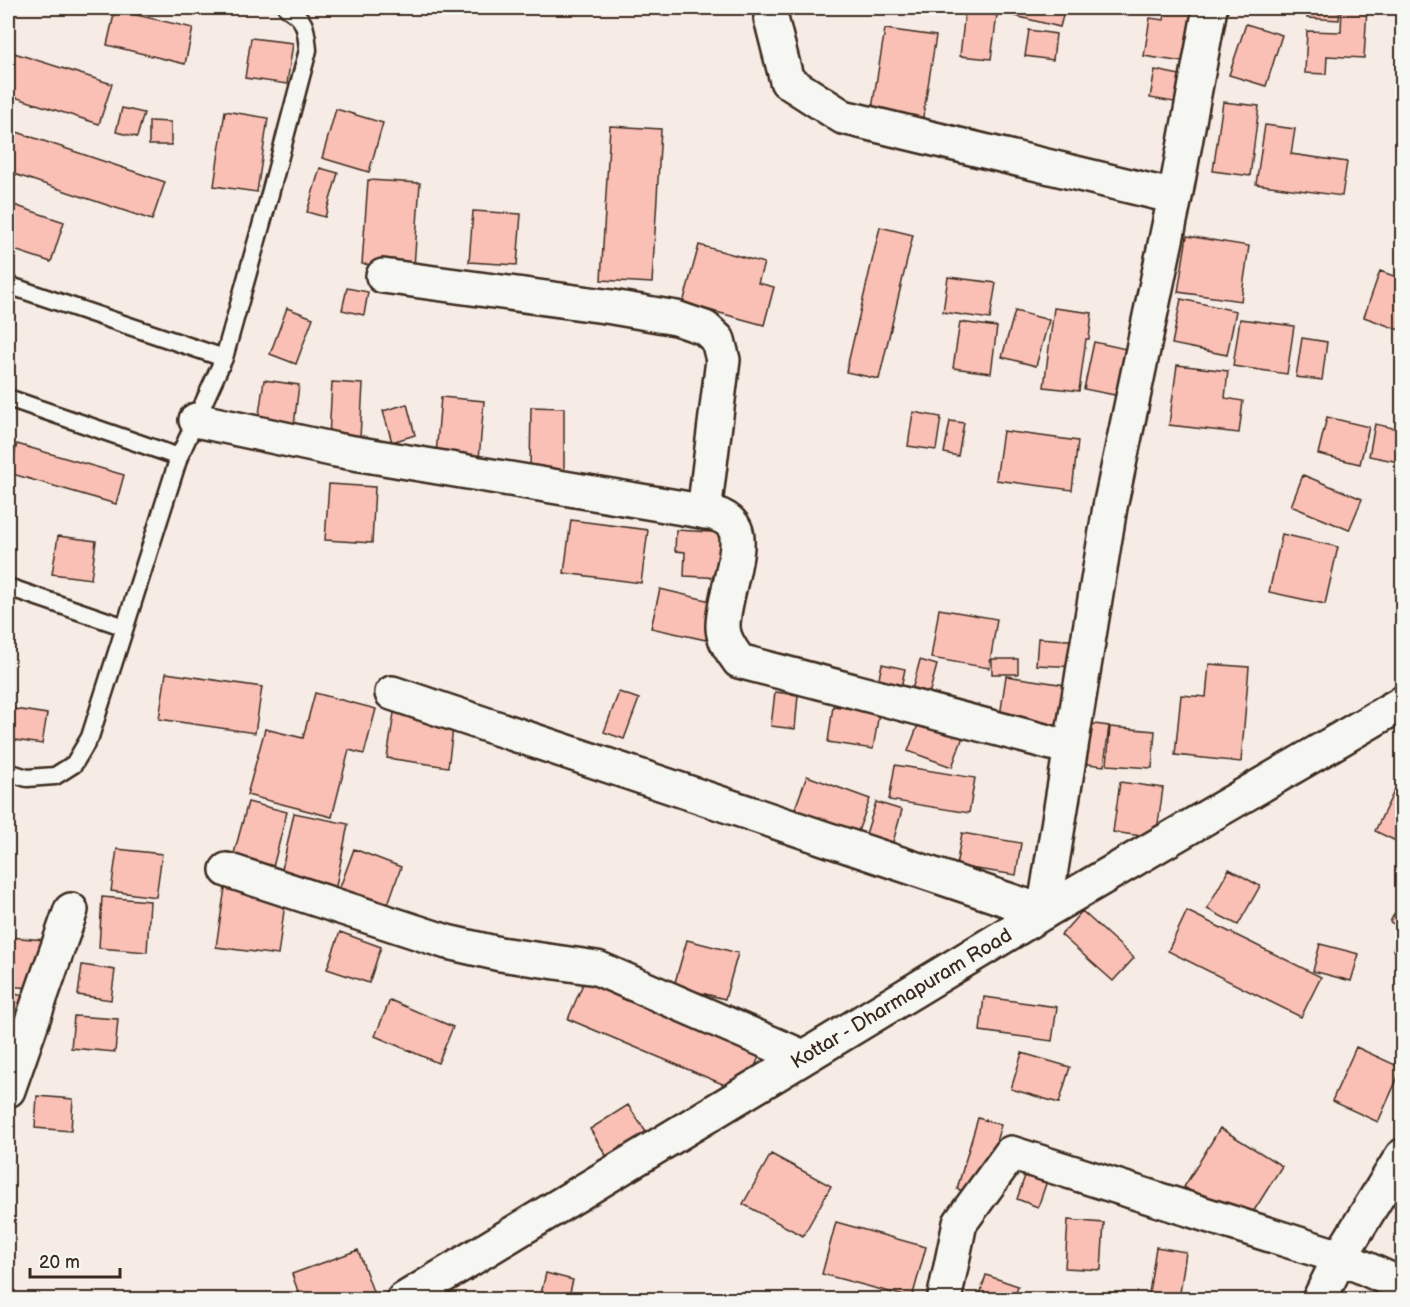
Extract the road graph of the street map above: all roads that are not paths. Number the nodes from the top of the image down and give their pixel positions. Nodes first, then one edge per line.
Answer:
1 (286, 8) edge
2 (772, 8) edge
3 (1210, 8) edge
4 (1175, 197) junction
5 (383, 276) dead end
6 (8, 285) edge
7 (224, 358) junction
8 (8, 398) edge
9 (196, 420) junction
10 (179, 457) junction
11 (704, 512) junction
12 (8, 587) edge
13 (125, 627) junction
14 (392, 693) dead end
15 (1402, 703) edge
16 (1071, 748) junction
17 (8, 772) edge
18 (227, 870) dead end
19 (71, 910) dead end
20 (1044, 912) junction
21 (803, 1057) junction
22 (8, 1090) edge
23 (1402, 1155) edge
24 (1340, 1257) junction
25 (1402, 1285) edge
26 (403, 1299) edge
27 (944, 1299) edge
28 (1319, 1299) edge

1 - 7 lane
2 - 4 street
3 - 4 street
4 - 16 street
5 - 11 street
6 - 7 lane
7 - 9 lane
8 - 10 lane
9 - 10 lane
9 - 11 street
10 - 13 lane
11 - 16 street
12 - 13 lane
13 - 17 lane
14 - 20 street
15 - 20 street, Kottar - Dharmapuram Road
16 - 20 street
18 - 21 street
19 - 22 street
20 - 21 street, Kottar - Dharmapuram Road
21 - 26 street, Kottar - Dharmapuram Road
23 - 24 street
24 - 25 street
24 - 27 street
24 - 28 street

